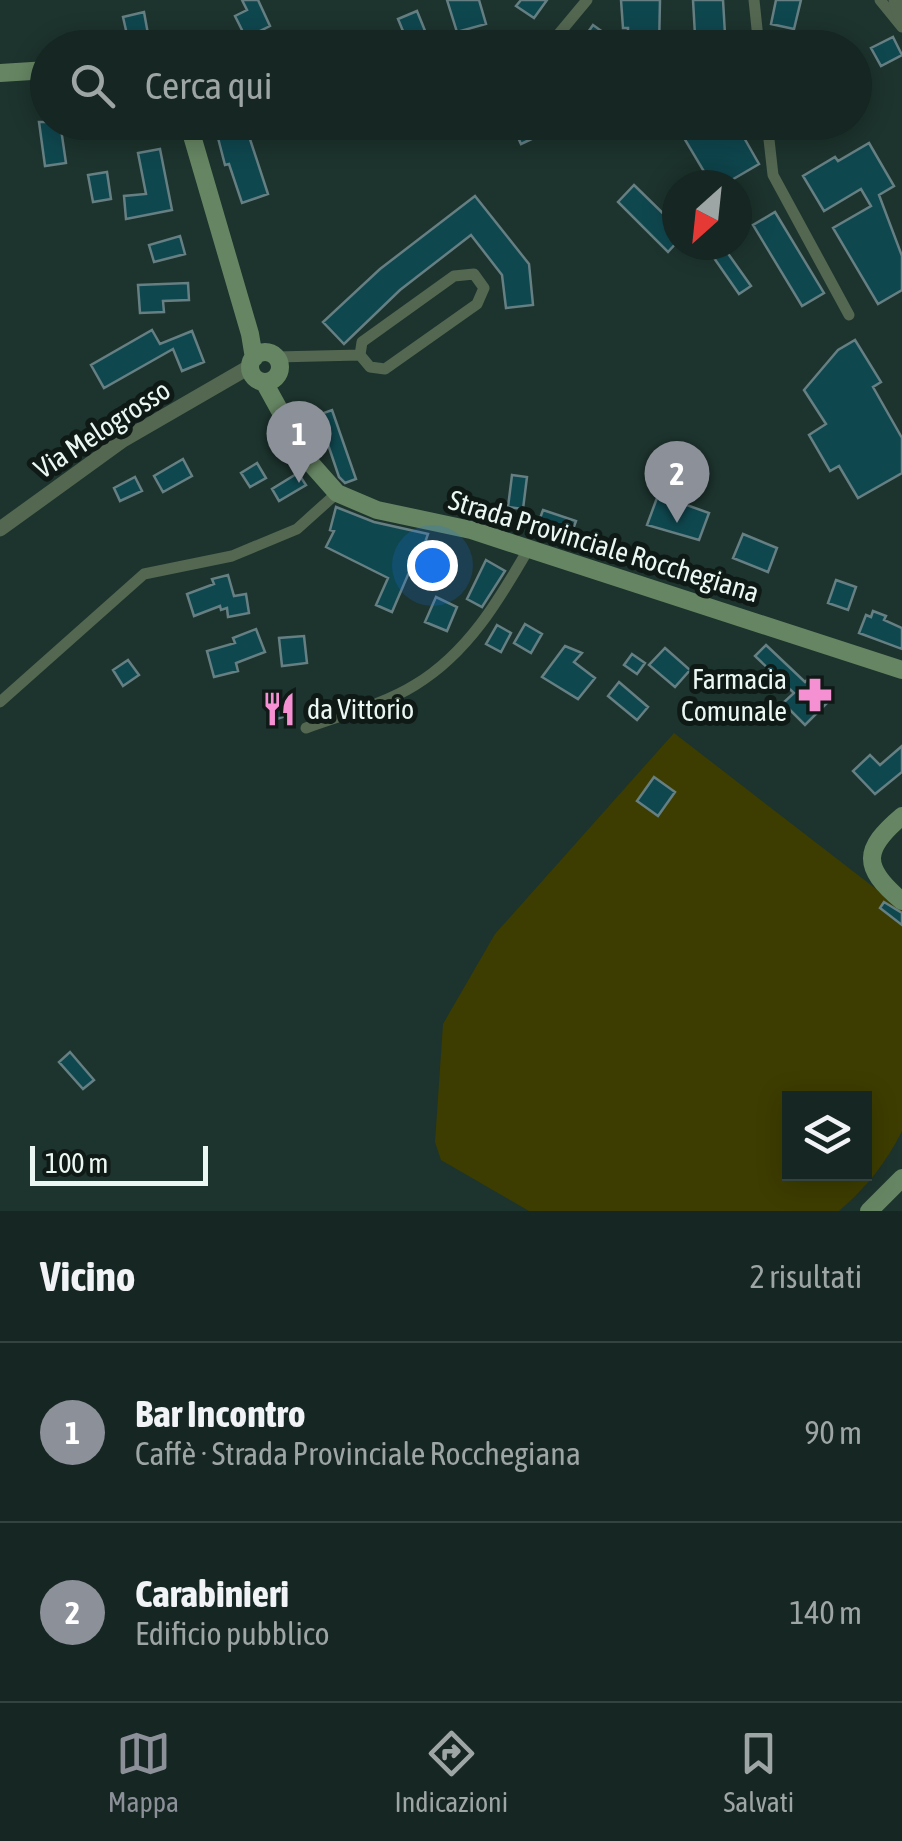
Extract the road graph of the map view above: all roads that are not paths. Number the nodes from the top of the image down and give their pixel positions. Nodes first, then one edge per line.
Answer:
1 (587, 0) edge
2 (754, 0) edge
3 (880, 0) edge
4 (896, 0) edge
5 (902, 24) edge
6 (562, 30) edge
7 (757, 30) edge
8 (30, 71) edge
9 (0, 73) edge
10 (193, 140) edge
11 (769, 140) edge
12 (850, 315) dead end
13 (360, 355) junction
14 (261, 369) junction
15 (337, 493) junction
16 (0, 530) edge
17 (529, 548) junction
18 (902, 670) edge
19 (0, 702) edge
20 (306, 728) dead end
21 (902, 816) edge
22 (902, 901) edge
23 (902, 1178) edge
24 (869, 1211) edge

1 - 6 street
2 - 7 street
3 - 5 street
4 - 5 street
8 - 9 main road
10 - 14 main road, Strada Provinciale Rocchegiana
11 - 12 street
13 - 13 street
13 - 14 street
14 - 15 main road, Strada Provinciale Rocchegiana
14 - 16 street, Via Melogrosso
15 - 17 main road, Strada Provinciale Rocchegiana
15 - 19 street
17 - 18 main road, Strada Provinciale Rocchegiana
17 - 20 street
21 - 22 main road
23 - 24 main road

